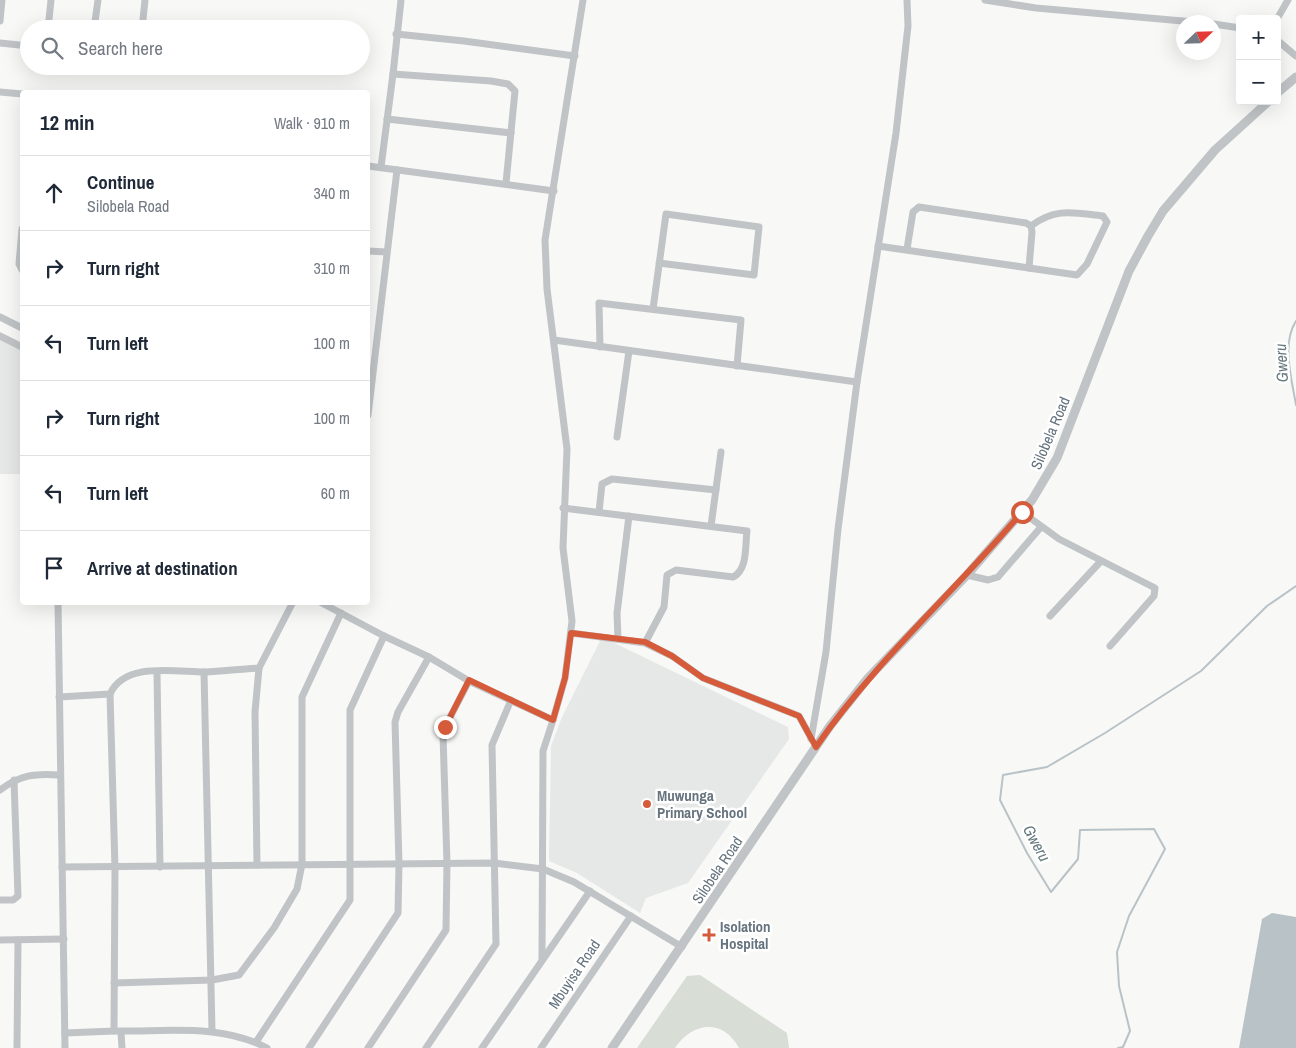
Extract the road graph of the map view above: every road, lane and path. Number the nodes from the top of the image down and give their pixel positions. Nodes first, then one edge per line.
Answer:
1 (2, 0) edge
2 (51, 0) edge
3 (98, 0) edge
4 (145, 0) edge
5 (401, 0) edge
6 (583, 0) edge
7 (907, 0) edge
8 (985, 0) edge
9 (1288, 0) edge
10 (1279, 15) edge
11 (49, 20) edge
12 (95, 20) edge
13 (143, 20) edge
14 (1176, 20) edge
15 (0, 21) edge
16 (1221, 25) edge
17 (1236, 27) edge
18 (396, 34) junction
19 (0, 43) edge
20 (1281, 43) edge
21 (20, 45) edge
22 (575, 56) junction
23 (1296, 56) edge
24 (393, 74) junction
25 (1296, 77) edge
26 (1281, 90) edge
27 (0, 92) edge
28 (20, 94) edge
29 (1264, 105) edge
30 (386, 119) junction
31 (511, 133) junction
32 (370, 166) edge
33 (381, 168) junction
34 (397, 170) junction
35 (506, 183) junction
36 (554, 191) junction
37 (1031, 226) junction
38 (878, 246) junction
39 (908, 250) junction
40 (370, 251) edge
41 (20, 252) edge
42 (387, 252) junction
43 (660, 263) junction
44 (20, 266) edge
45 (1028, 268) junction
46 (654, 309) junction
47 (0, 316) edge
48 (20, 327) edge
49 (0, 336) edge
50 (554, 340) junction
51 (20, 346) edge
52 (600, 346) junction
53 (629, 351) junction
54 (737, 366) junction
55 (857, 382) junction
56 (370, 398) edge
57 (617, 437) dead end
58 (722, 452) dead end
59 (716, 490) junction
60 (563, 508) junction
61 (599, 512) junction
62 (1022, 512) junction
63 (629, 516) junction
64 (711, 526) junction
65 (1041, 527) junction
66 (1101, 561) junction
67 (967, 575) junction
68 (58, 605) edge
69 (290, 605) edge
70 (326, 605) edge
71 (341, 613) junction
72 (1050, 616) dead end
73 (571, 633) junction
74 (384, 636) junction
75 (618, 639) junction
76 (645, 642) junction
77 (1110, 646) dead end
78 (429, 657) junction
79 (259, 668) junction
80 (157, 672) junction
81 (204, 672) junction
82 (469, 680) junction
83 (110, 694) junction
84 (59, 697) junction
85 (511, 700) junction
86 (553, 720) junction
87 (813, 743) junction
88 (59, 775) junction
89 (14, 780) junction
90 (0, 790) edge
91 (447, 863) junction
92 (494, 863) junction
93 (302, 864) junction
94 (351, 864) junction
95 (399, 864) junction
96 (208, 865) junction
97 (257, 865) junction
98 (62, 867) junction
99 (160, 867) junction
100 (115, 868) junction
101 (543, 869) junction
102 (590, 891) junction
103 (0, 900) edge
104 (630, 916) junction
105 (64, 939) junction
106 (0, 940) edge
107 (18, 940) junction
108 (682, 947) junction
109 (542, 960) junction
110 (212, 980) junction
111 (114, 983) junction
112 (117, 1031) junction
113 (212, 1031) junction
114 (65, 1033) junction
115 (256, 1042) junction
116 (17, 1048) edge
117 (65, 1048) edge
118 (122, 1048) edge
119 (267, 1048) edge
120 (308, 1048) edge
121 (368, 1048) edge
122 (426, 1048) edge
123 (482, 1048) edge
124 (540, 1048) edge
125 (612, 1048) edge

1 - 15 street
2 - 11 street
3 - 12 street
4 - 13 street
5 - 18 street
6 - 22 street
7 - 38 street
8 - 14 street
9 - 10 street
16 - 17 street
18 - 22 street
18 - 24 street
19 - 21 street
20 - 23 street
22 - 36 street
24 - 30 street
24 - 31 street
25 - 26 street
27 - 28 street
29 - 62 street, Silobela Road
30 - 31 street
30 - 33 street
31 - 35 street
32 - 33 street
33 - 34 street
34 - 35 street
34 - 42 street
35 - 36 street
36 - 50 street
37 - 39 street
37 - 45 street
37 - 45 street
38 - 39 street
38 - 55 street
39 - 45 street
40 - 42 street
41 - 44 street
42 - 56 street
43 - 43 street
43 - 46 street
46 - 52 street
46 - 54 street
47 - 48 street
49 - 51 street
50 - 52 street
50 - 60 street
52 - 53 street
53 - 54 street
53 - 57 street
54 - 55 street
55 - 87 street
58 - 59 street
59 - 61 street
59 - 64 street
60 - 61 street
60 - 73 street
61 - 63 street
62 - 65 street
62 - 67 street, Silobela Road
63 - 64 street
63 - 75 street
64 - 76 street
65 - 66 street
65 - 67 street
66 - 72 street
66 - 77 street
67 - 87 street, Silobela Road
68 - 84 street
69 - 79 street
70 - 71 street
71 - 74 street
71 - 93 street
73 - 75 street
73 - 86 street
74 - 78 street
74 - 94 street
75 - 76 street
76 - 87 street
78 - 82 street
78 - 95 street
79 - 81 street
79 - 97 street
80 - 81 street
80 - 83 street
80 - 99 street
81 - 96 street
82 - 85 street
82 - 91 street
83 - 84 street
83 - 100 street
84 - 88 street
85 - 86 street
85 - 92 street
86 - 101 street
87 - 108 street, Silobela Road
88 - 89 street
88 - 98 street
89 - 90 street
89 - 103 street
91 - 92 street
91 - 95 street
91 - 121 street
92 - 101 street
92 - 122 street
93 - 94 street
93 - 97 street
93 - 110 street
94 - 95 street
94 - 115 street
95 - 120 street
96 - 97 street
96 - 99 street
96 - 110 street
98 - 100 street
98 - 105 street
99 - 100 street
100 - 111 street
101 - 102 street
101 - 109 street
102 - 104 street
102 - 109 street
104 - 108 street
104 - 124 street, Mbuyisa Road
105 - 107 street
105 - 114 street
106 - 107 street
107 - 116 street
108 - 125 street, Silobela Road
109 - 123 street
110 - 111 street
110 - 113 street
111 - 112 street
112 - 113 street
112 - 114 street
112 - 118 street
113 - 115 street
114 - 117 street
115 - 119 street

